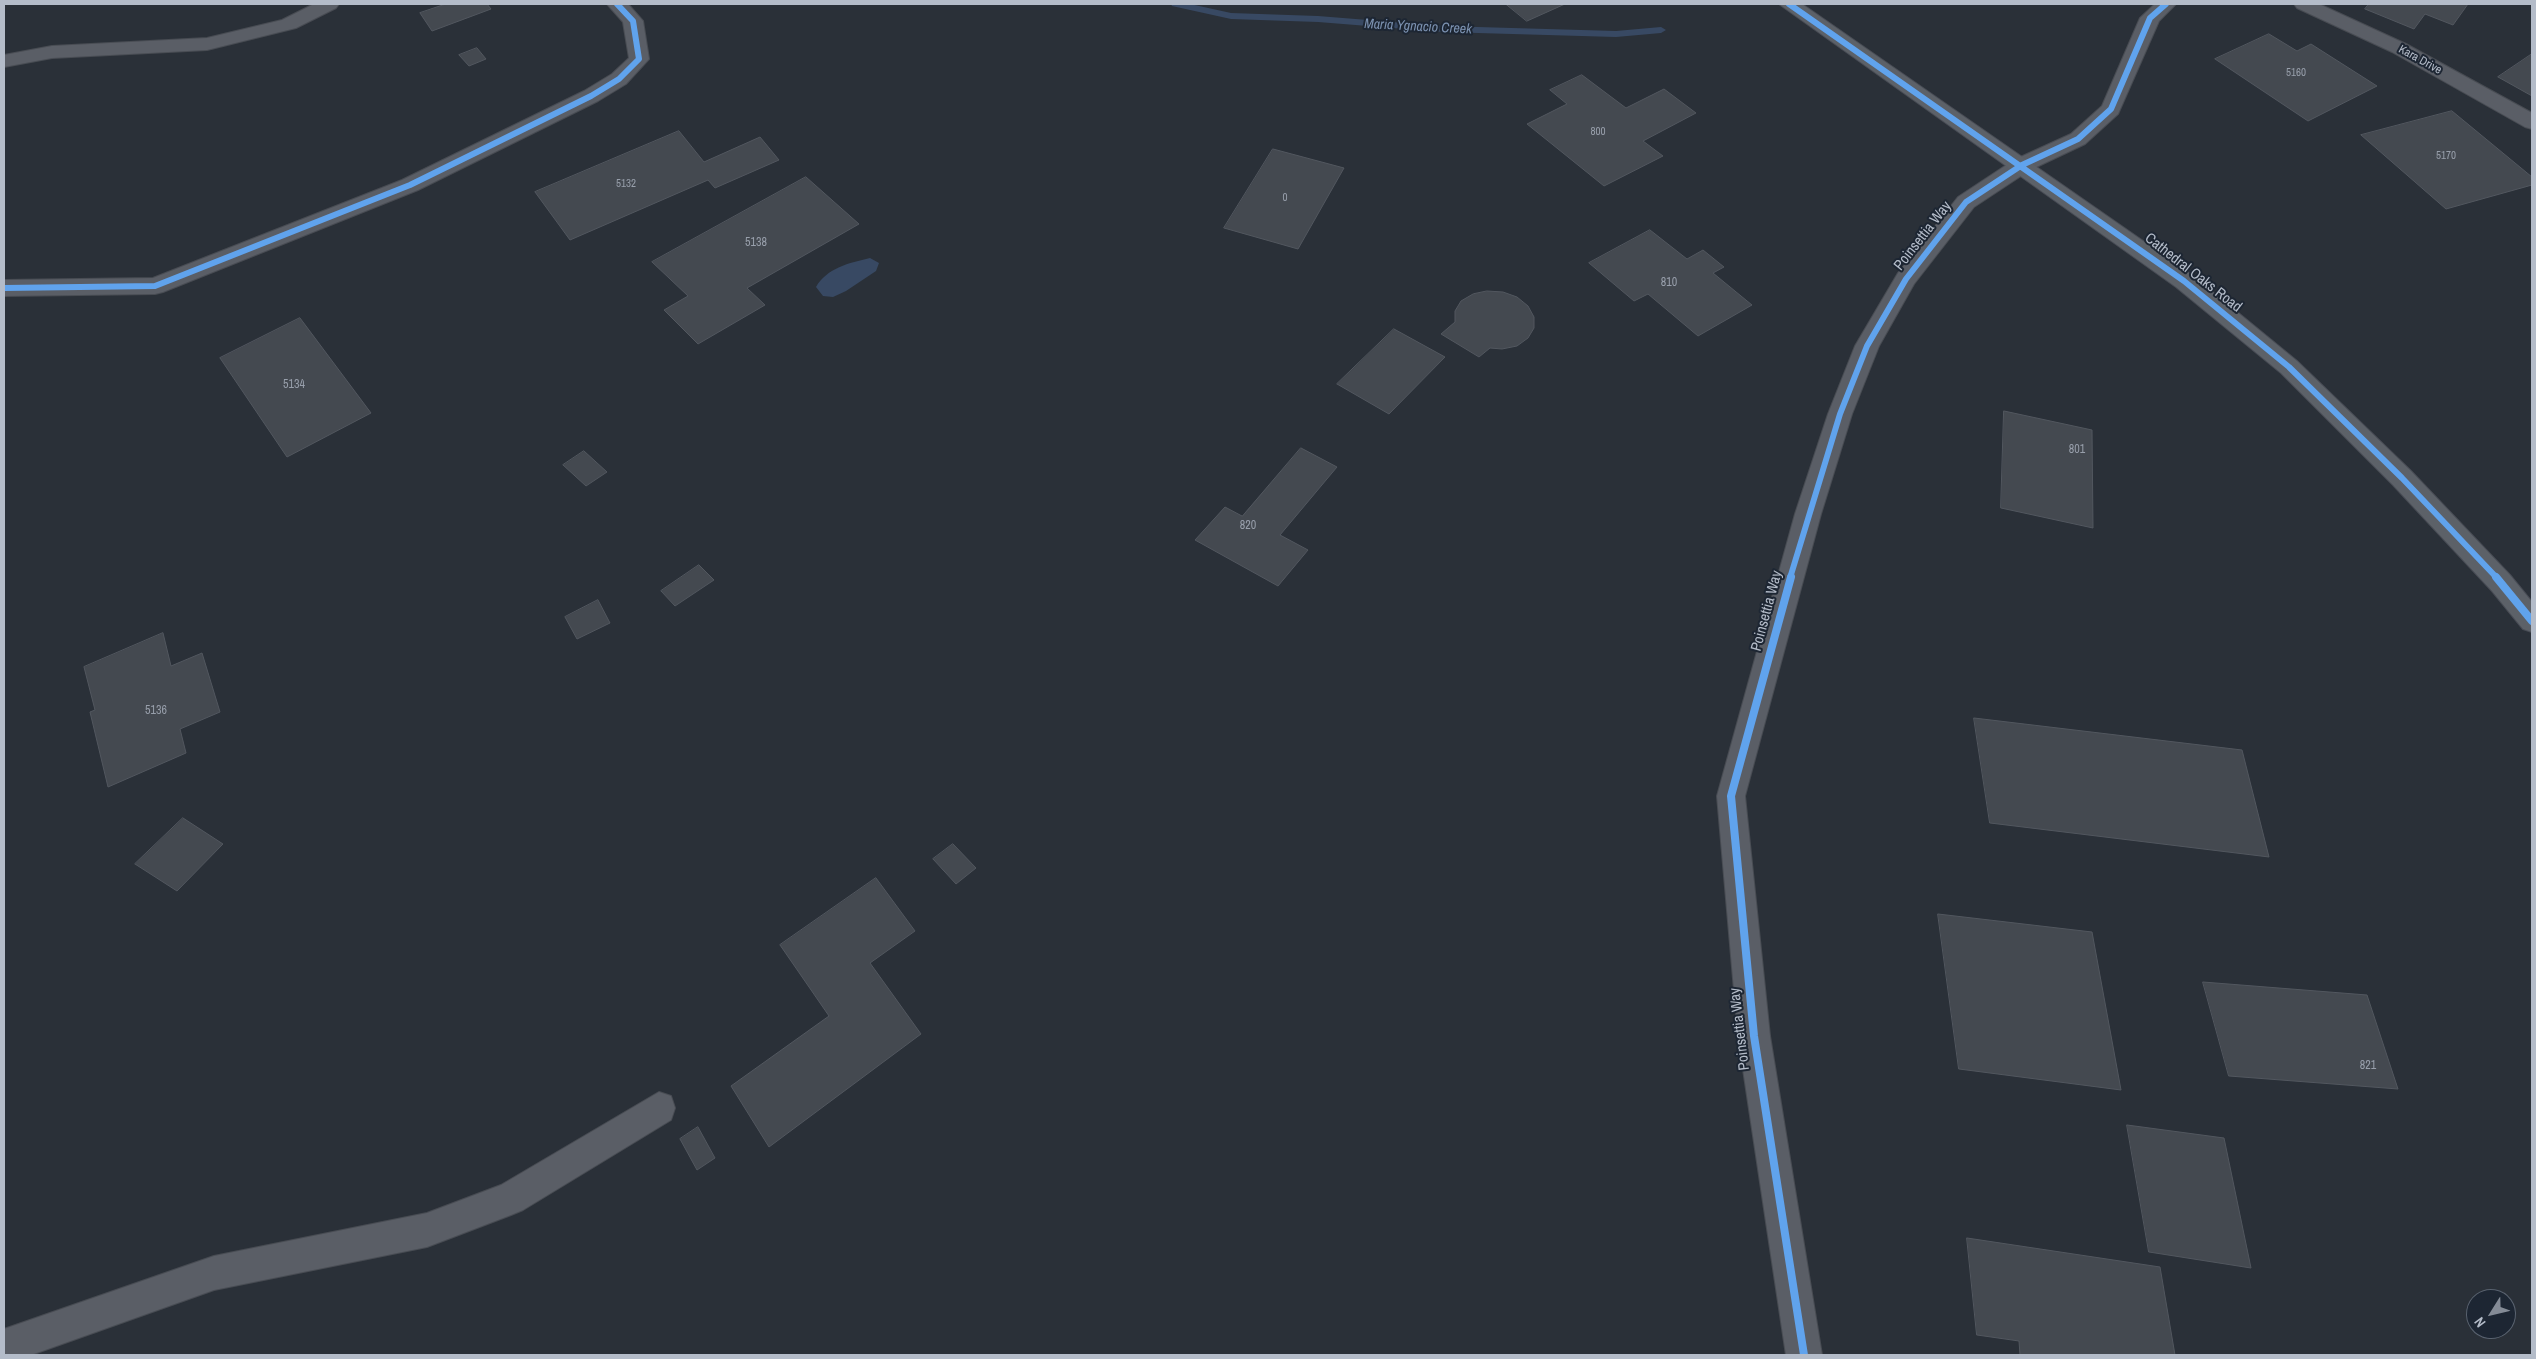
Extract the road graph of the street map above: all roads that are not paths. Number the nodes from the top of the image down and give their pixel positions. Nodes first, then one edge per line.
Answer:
1 (329, 4) edge
2 (617, 4) edge
3 (1789, 4) edge
4 (2166, 4) edge
5 (2304, 4) edge
6 (4, 61) edge
7 (2532, 122) edge
8 (2022, 165) junction
9 (4, 288) edge
10 (2532, 621) edge
11 (659, 1108) dead end
12 (4, 1347) edge
13 (1804, 1355) edge

1 - 6 street
2 - 9 street
3 - 8 main road, Cathedral Oaks Road
4 - 8 street, Poinsettia Way
5 - 7 street, Kara Drive
8 - 10 main road, Cathedral Oaks Road
8 - 13 street, Poinsettia Way
11 - 12 street

